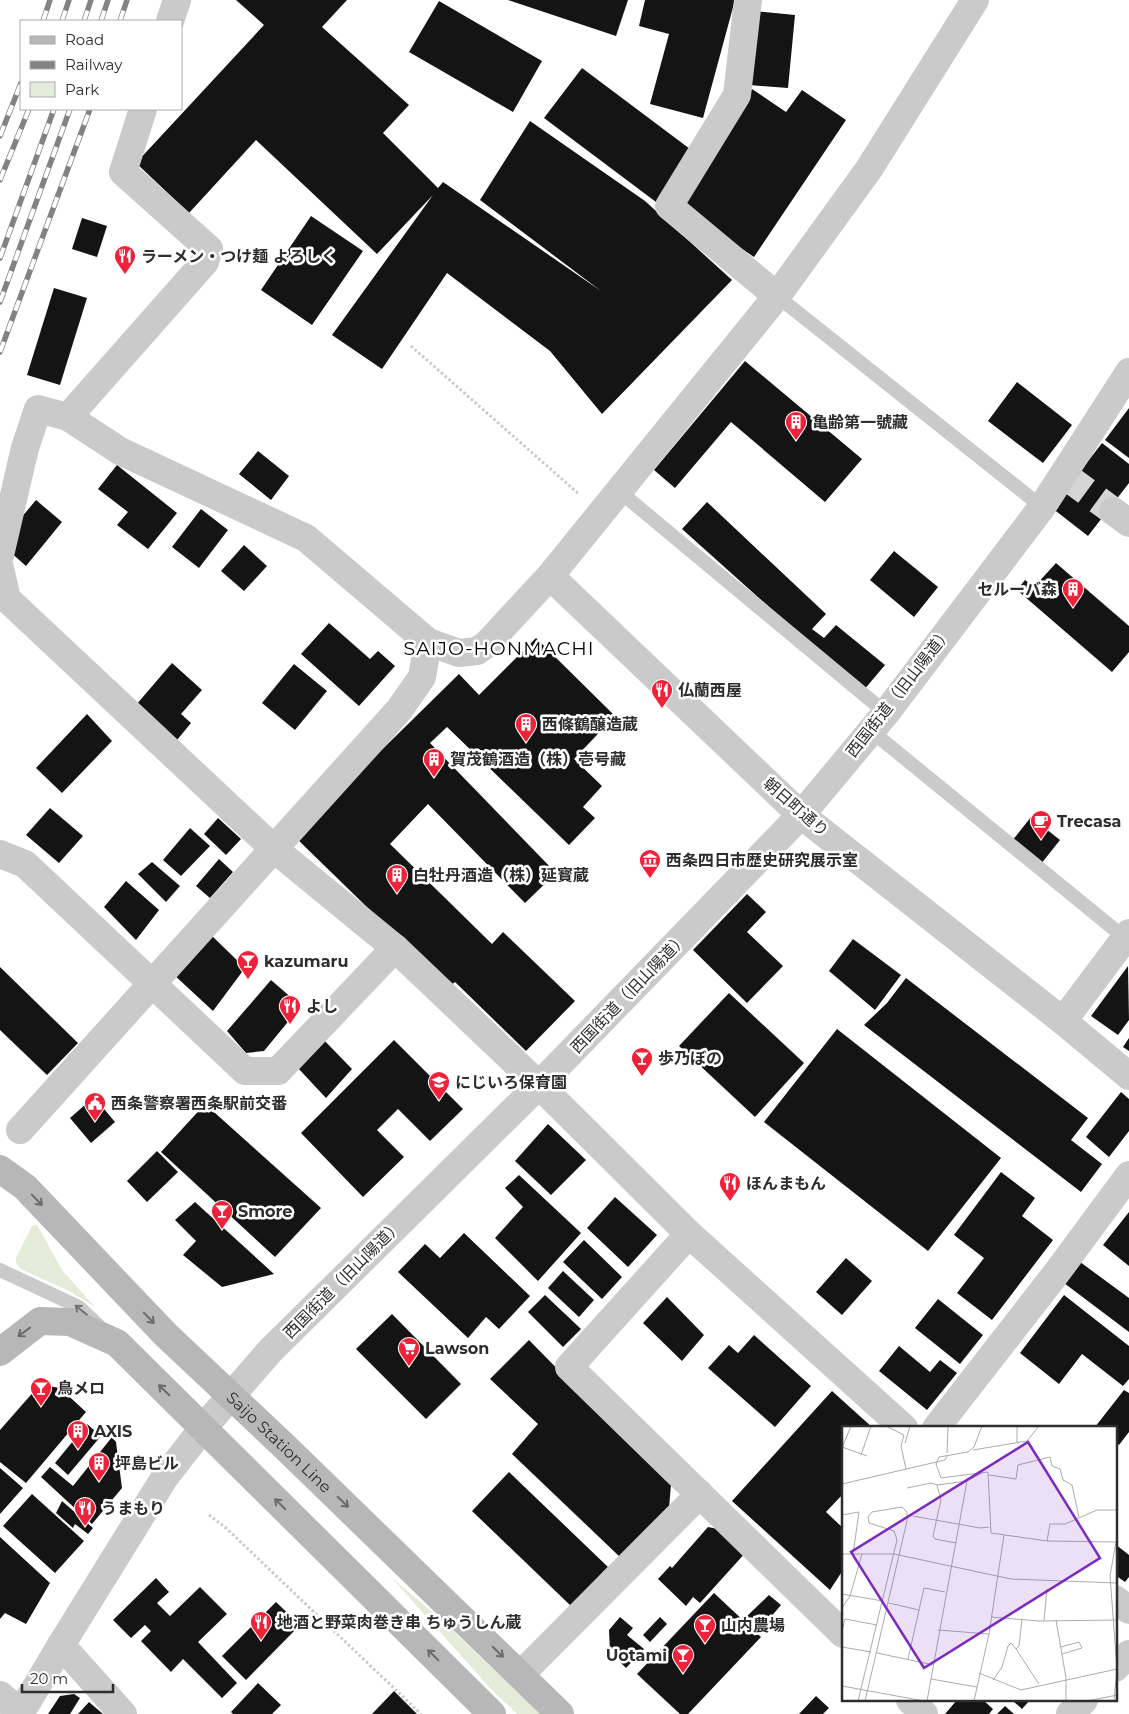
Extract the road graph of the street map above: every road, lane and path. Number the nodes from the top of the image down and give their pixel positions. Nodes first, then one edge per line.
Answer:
1 (177, 0) edge
2 (748, 0) edge
3 (975, 0) edge
4 (170, 20) edge
5 (143, 110) edge
6 (777, 296) junction
7 (411, 346) dead end
8 (1129, 372) edge
9 (68, 417) junction
10 (25, 448) junction
11 (0, 476) edge
12 (619, 491) junction
13 (1042, 507) junction
14 (601, 513) junction
15 (0, 555) edge
16 (0, 568) edge
17 (550, 576) junction
18 (3, 604) edge
19 (428, 642) junction
20 (878, 721) junction
21 (801, 815) junction
22 (273, 848) junction
23 (0, 854) edge
24 (1127, 936) edge
25 (395, 948) junction
26 (151, 984) junction
27 (1062, 1021) junction
28 (1129, 1076) edge
29 (539, 1085) junction
30 (20, 1130) dead end
31 (0, 1169) edge
32 (1129, 1175) edge
33 (689, 1234) junction
34 (0, 1270) edge
35 (117, 1343) junction
36 (0, 1352) edge
37 (231, 1396) junction
38 (902, 1426) edge
39 (938, 1426) edge
40 (203, 1428) junction
41 (700, 1494) junction
42 (209, 1515) dead end
43 (1116, 1600) edge
44 (1129, 1610) edge
45 (842, 1633) edge
46 (61, 1645) junction
47 (1129, 1654) edge
48 (1116, 1667) edge
49 (521, 1674) junction
50 (0, 1695) edge
51 (912, 1702) edge
52 (1082, 1702) edge
53 (486, 1712) edge
54 (21, 1713) edge
55 (123, 1714) edge
56 (422, 1714) edge
57 (560, 1714) edge
58 (924, 1714) edge
59 (1070, 1714) edge

1 - 4 street
2 - 6 street
3 - 6 street
5 - 9 street
6 - 12 street
6 - 13 lane
7 - 14 path
8 - 13 street, 西国街道（旧山陽道）
9 - 10 street
9 - 19 street
10 - 11 street
10 - 15 street
12 - 14 street
12 - 20 lane
13 - 20 street, 西国街道（旧山陽道）
14 - 17 street
16 - 18 street
17 - 19 street
17 - 21 street, 朝日町通り
18 - 22 street
19 - 22 street
20 - 21 street, 西国街道（旧山陽道）
20 - 24 lane
21 - 27 street, 朝日町通り
21 - 29 street, 西国街道（旧山陽道）
22 - 25 street
22 - 26 street
23 - 26 street
24 - 27 street
25 - 26 street
25 - 29 street
26 - 30 street
27 - 28 street, 朝日町通り
29 - 33 street
29 - 37 street, 西国街道（旧山陽道）
31 -> 37 main road, Saijo Station Line
32 - 39 street
33 - 38 street
33 - 41 street
35 -> 34 lane
35 -> 36 main road
40 -> 35 main road
37 - 40 street, 西国街道（旧山陽道）
37 -> 49 main road, Saijo Station Line
40 - 46 street, 西国街道（旧山陽道）
53 -> 40 main road
41 - 45 street
41 - 49 street
42 - 56 path
43 - 44 street
46 - 54 street, 西国街道（旧山陽道）
46 - 55 street
47 - 48 street
49 - 57 main road, Saijo Station Line
50 - 54 street
51 - 58 street
52 - 59 street

